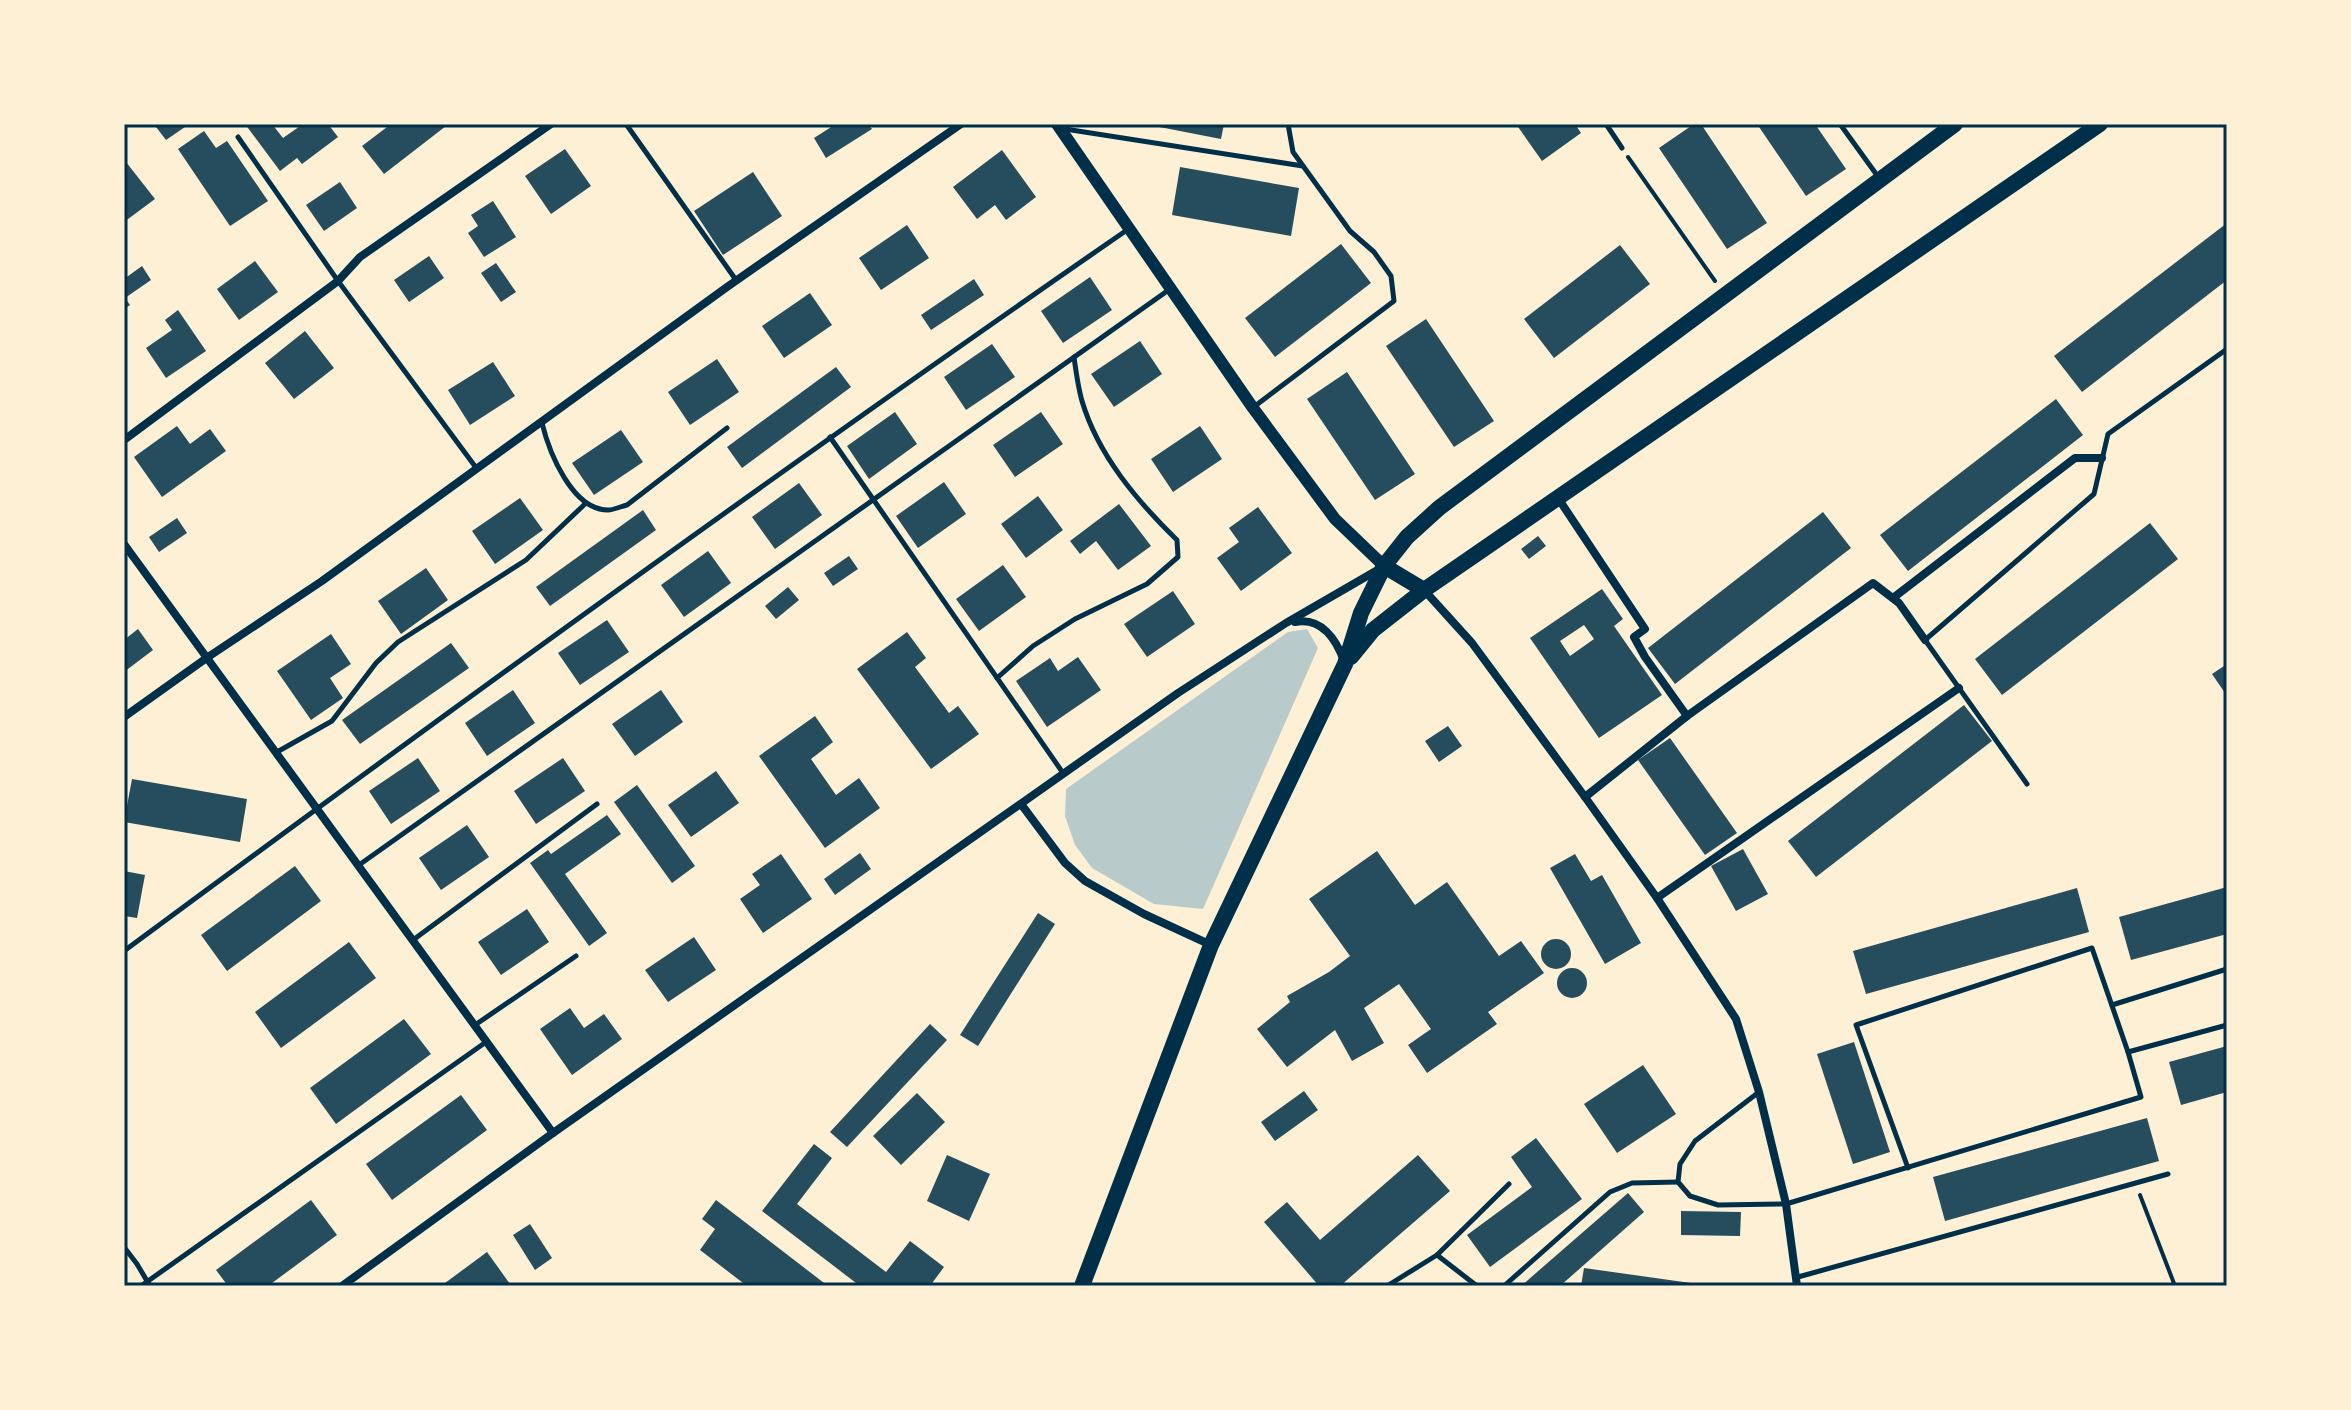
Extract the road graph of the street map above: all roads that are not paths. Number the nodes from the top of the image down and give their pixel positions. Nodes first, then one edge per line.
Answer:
1 (551, 124) edge
2 (626, 124) edge
3 (961, 124) edge
4 (1288, 124) edge
5 (1606, 124) edge
6 (1840, 124) edge
7 (1955, 124) edge
8 (2100, 124) edge
9 (1059, 126) edge
10 (238, 137) dead end
11 (1622, 148) road end
12 (1303, 166) junction
13 (1880, 179) junction
14 (1129, 229) junction
15 (338, 281) junction
16 (736, 281) junction
17 (1170, 289) junction
18 (2227, 349) edge
19 (1074, 357) junction
20 (1253, 408) junction
21 (541, 422) junction
22 (727, 428) dead end
23 (830, 437) junction
24 (124, 440) edge
25 (2102, 458) junction
26 (477, 469) junction
27 (1558, 497) junction
28 (874, 500) junction
29 (586, 503) junction
30 (124, 544) edge
31 (1384, 566) junction
32 (1424, 590) junction
33 (1893, 598) junction
34 (1286, 623) junction
35 (1925, 640) junction
36 (208, 657) junction
37 (1345, 664) junction
38 (997, 678) junction
39 (1959, 688) junction
40 (1687, 716) junction
41 (124, 717) edge
42 (277, 752) junction
43 (1063, 773) junction
44 (2027, 784) dead end
45 (1585, 797) junction
46 (597, 804) dead end
47 (1021, 804) junction
48 (317, 808) junction
49 (359, 865) junction
50 (1657, 898) junction
51 (413, 940) junction
52 (1211, 945) junction
53 (124, 951) edge
54 (576, 956) dead end
55 (2227, 969) edge
56 (2112, 1005) junction
57 (475, 1025) junction
58 (2227, 1025) edge
59 (487, 1042) junction
60 (2128, 1052) junction
61 (1759, 1092) junction
62 (553, 1133) junction
63 (1908, 1168) junction
64 (2168, 1174) dead end
65 (1678, 1182) junction
66 (1509, 1184) dead end
67 (1786, 1204) junction
68 (124, 1247) edge
69 (1437, 1255) junction
70 (1798, 1281) edge
71 (146, 1285) edge
72 (342, 1286) edge
73 (1082, 1286) edge
74 (1387, 1286) edge
75 (1477, 1286) edge
76 (1504, 1286) edge

1 - 15 street
2 - 16 lane
3 - 16 street
4 - 12 lane
5 - 11 lane
6 - 13 lane
7 - 13 main road
8 - 27 main road
9 - 12 lane
9 - 14 street
10 - 15 lane
12 - 20 lane
13 - 31 main road
14 - 17 street
14 - 23 lane
15 - 24 street
15 - 26 lane
16 - 21 street
17 - 19 lane
17 - 20 street
18 - 25 lane
19 - 28 lane
19 - 38 lane
20 - 31 street
21 - 26 street
21 - 29 lane
22 - 29 lane
23 - 28 lane
23 - 48 lane
25 - 33 street
25 - 35 lane
26 - 36 street
27 - 32 main road
27 - 40 street
28 - 38 lane
28 - 49 lane
29 - 42 lane
30 - 36 street
31 - 32 main road
31 - 34 street
31 - 37 main road
32 - 37 main road
32 - 45 street
33 - 35 street
33 - 40 street
34 - 37 street
34 - 43 street
35 - 39 lane
36 - 41 street
36 - 42 street
37 - 52 main road
38 - 43 lane
39 - 44 lane
39 - 50 street
40 - 45 street
42 - 48 street
43 - 47 street
45 - 50 street
46 - 51 lane
47 - 52 street
47 - 62 street
48 - 49 street
48 - 53 lane
49 - 51 street
50 - 61 street
51 - 57 street
52 - 73 main road
54 - 57 lane
55 - 56 lane
56 - 60 lane
56 - 63 lane
57 - 59 street
58 - 60 lane
59 - 62 street
59 - 71 lane
60 - 63 lane
61 - 65 lane
61 - 67 street
62 - 72 street
63 - 67 lane
64 - 70 lane
65 - 67 lane
65 - 76 lane
66 - 69 lane
67 - 70 street
68 - 71 lane
69 - 74 lane
69 - 75 lane

